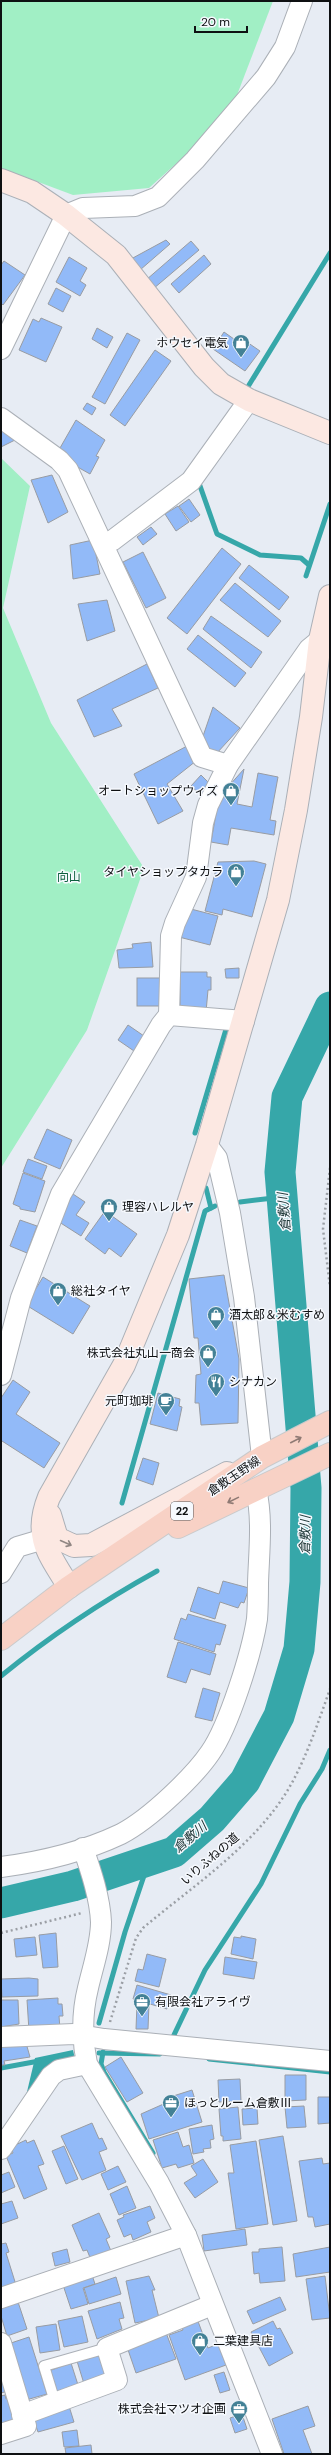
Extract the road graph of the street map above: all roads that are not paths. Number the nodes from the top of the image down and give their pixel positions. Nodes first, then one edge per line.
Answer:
1 (302, 1) edge
2 (1, 180) edge
3 (66, 215) junction
4 (1, 349) edge
5 (249, 400) junction
6 (1, 418) edge
7 (330, 433) edge
8 (104, 544) junction
9 (330, 596) edge
10 (325, 641) edge
11 (228, 765) junction
12 (169, 1015) junction
13 (244, 1021) junction
14 (207, 1145) junction
15 (1, 1375) edge
16 (330, 1422) edge
17 (330, 1454) edge
18 (262, 1457) junction
19 (262, 1486) junction
20 (49, 1497) junction
21 (44, 1539) junction
22 (102, 1565) junction
23 (3, 1567) edge
24 (69, 1588) junction
25 (1, 1640) edge
26 (84, 1852) junction
27 (1, 1867) edge
28 (84, 2036) junction
29 (1, 2037) edge
30 (330, 2061) edge
31 (87, 2064) junction
32 (1, 2149) edge
33 (186, 2235) junction
34 (1, 2298) edge
35 (212, 2305) junction
36 (1, 2343) edge
37 (107, 2348) junction
38 (55, 2402) junction
39 (22, 2415) junction
40 (1, 2434) edge
41 (272, 2454) edge

1 - 3 street
2 - 3 street
3 - 4 street
3 - 5 street
5 - 7 street
5 - 8 street
6 - 8 street
8 - 11 street
9 - 10 street
10 - 11 street
10 - 13 street
11 - 12 street
12 - 13 street
12 - 15 street
13 - 14 street
14 - 18 street
14 - 20 street
18 -> 16 main road, 倉敷玉野線 / 22
17 - 19 main road, 倉敷玉野線 / 22
20 -> 18 street
18 - 22 main road, 倉敷玉野線 / 22
19 -> 22 main road, 倉敷玉野線 / 22
19 - 26 street
20 - 21 street
21 - 23 street
21 - 24 street
22 - 24 main road, 倉敷玉野線 / 22
24 - 25 main road, 倉敷玉野線 / 22
26 - 27 street
26 - 28 street
28 - 29 street
28 - 30 street
28 - 31 street
31 - 32 street
31 - 33 street
33 - 34 street
33 - 35 street
35 - 37 street
35 - 41 street
36 - 39 street
37 - 38 street
37 - 38 lane
38 - 39 street
39 - 40 street

